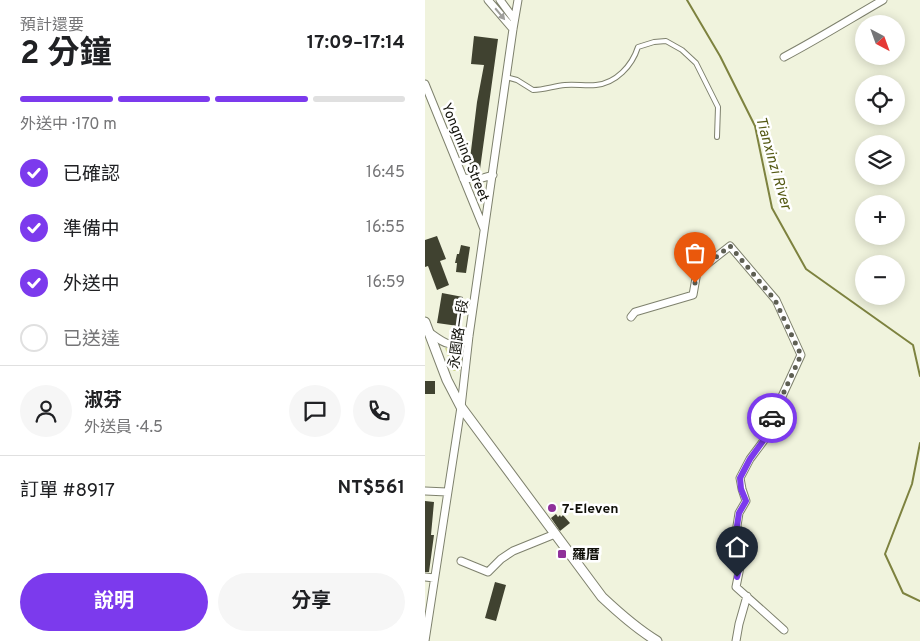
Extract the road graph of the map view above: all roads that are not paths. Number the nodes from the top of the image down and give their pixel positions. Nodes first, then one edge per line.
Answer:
1 (488, 0) edge
2 (499, 0) edge
3 (518, 0) edge
4 (883, 0) edge
5 (515, 19) junction
6 (513, 29) junction
7 (784, 57) dead end
8 (506, 77) junction
9 (425, 84) edge
10 (717, 137) dead end
11 (493, 175) junction
12 (463, 178) junction
13 (485, 230) junction
14 (631, 318) dead end
15 (426, 326) edge
16 (469, 336) junction
17 (461, 407) junction
18 (425, 491) edge
19 (447, 492) junction
20 (555, 534) junction
21 (461, 561) dead end
22 (425, 577) edge
23 (434, 578) junction
24 (747, 596) junction
25 (784, 630) dead end
26 (425, 641) edge
27 (657, 641) edge
28 (736, 641) edge

1 -> 6 street
2 - 5 street
3 - 5 street, 永園路一段
4 - 7 street
5 - 6 street, 永園路一段
6 - 8 street, 永園路一段
8 - 10 lane
8 - 11 street, 永園路一段
9 - 12 street, Yongming Street
11 - 12 street
11 - 13 street, 永園路一段
12 - 13 street, Yongming Street
13 - 16 street, 永園路一段
14 - 24 street
15 - 16 street
15 - 17 street
16 - 17 street, 永園路一段
17 - 19 street, 永園路一段
17 - 20 street
18 - 19 street
19 - 23 street, 永園路一段
20 - 21 street
20 - 27 street
22 - 23 street
23 - 26 street, 永園路一段
24 - 25 street
24 - 28 street

